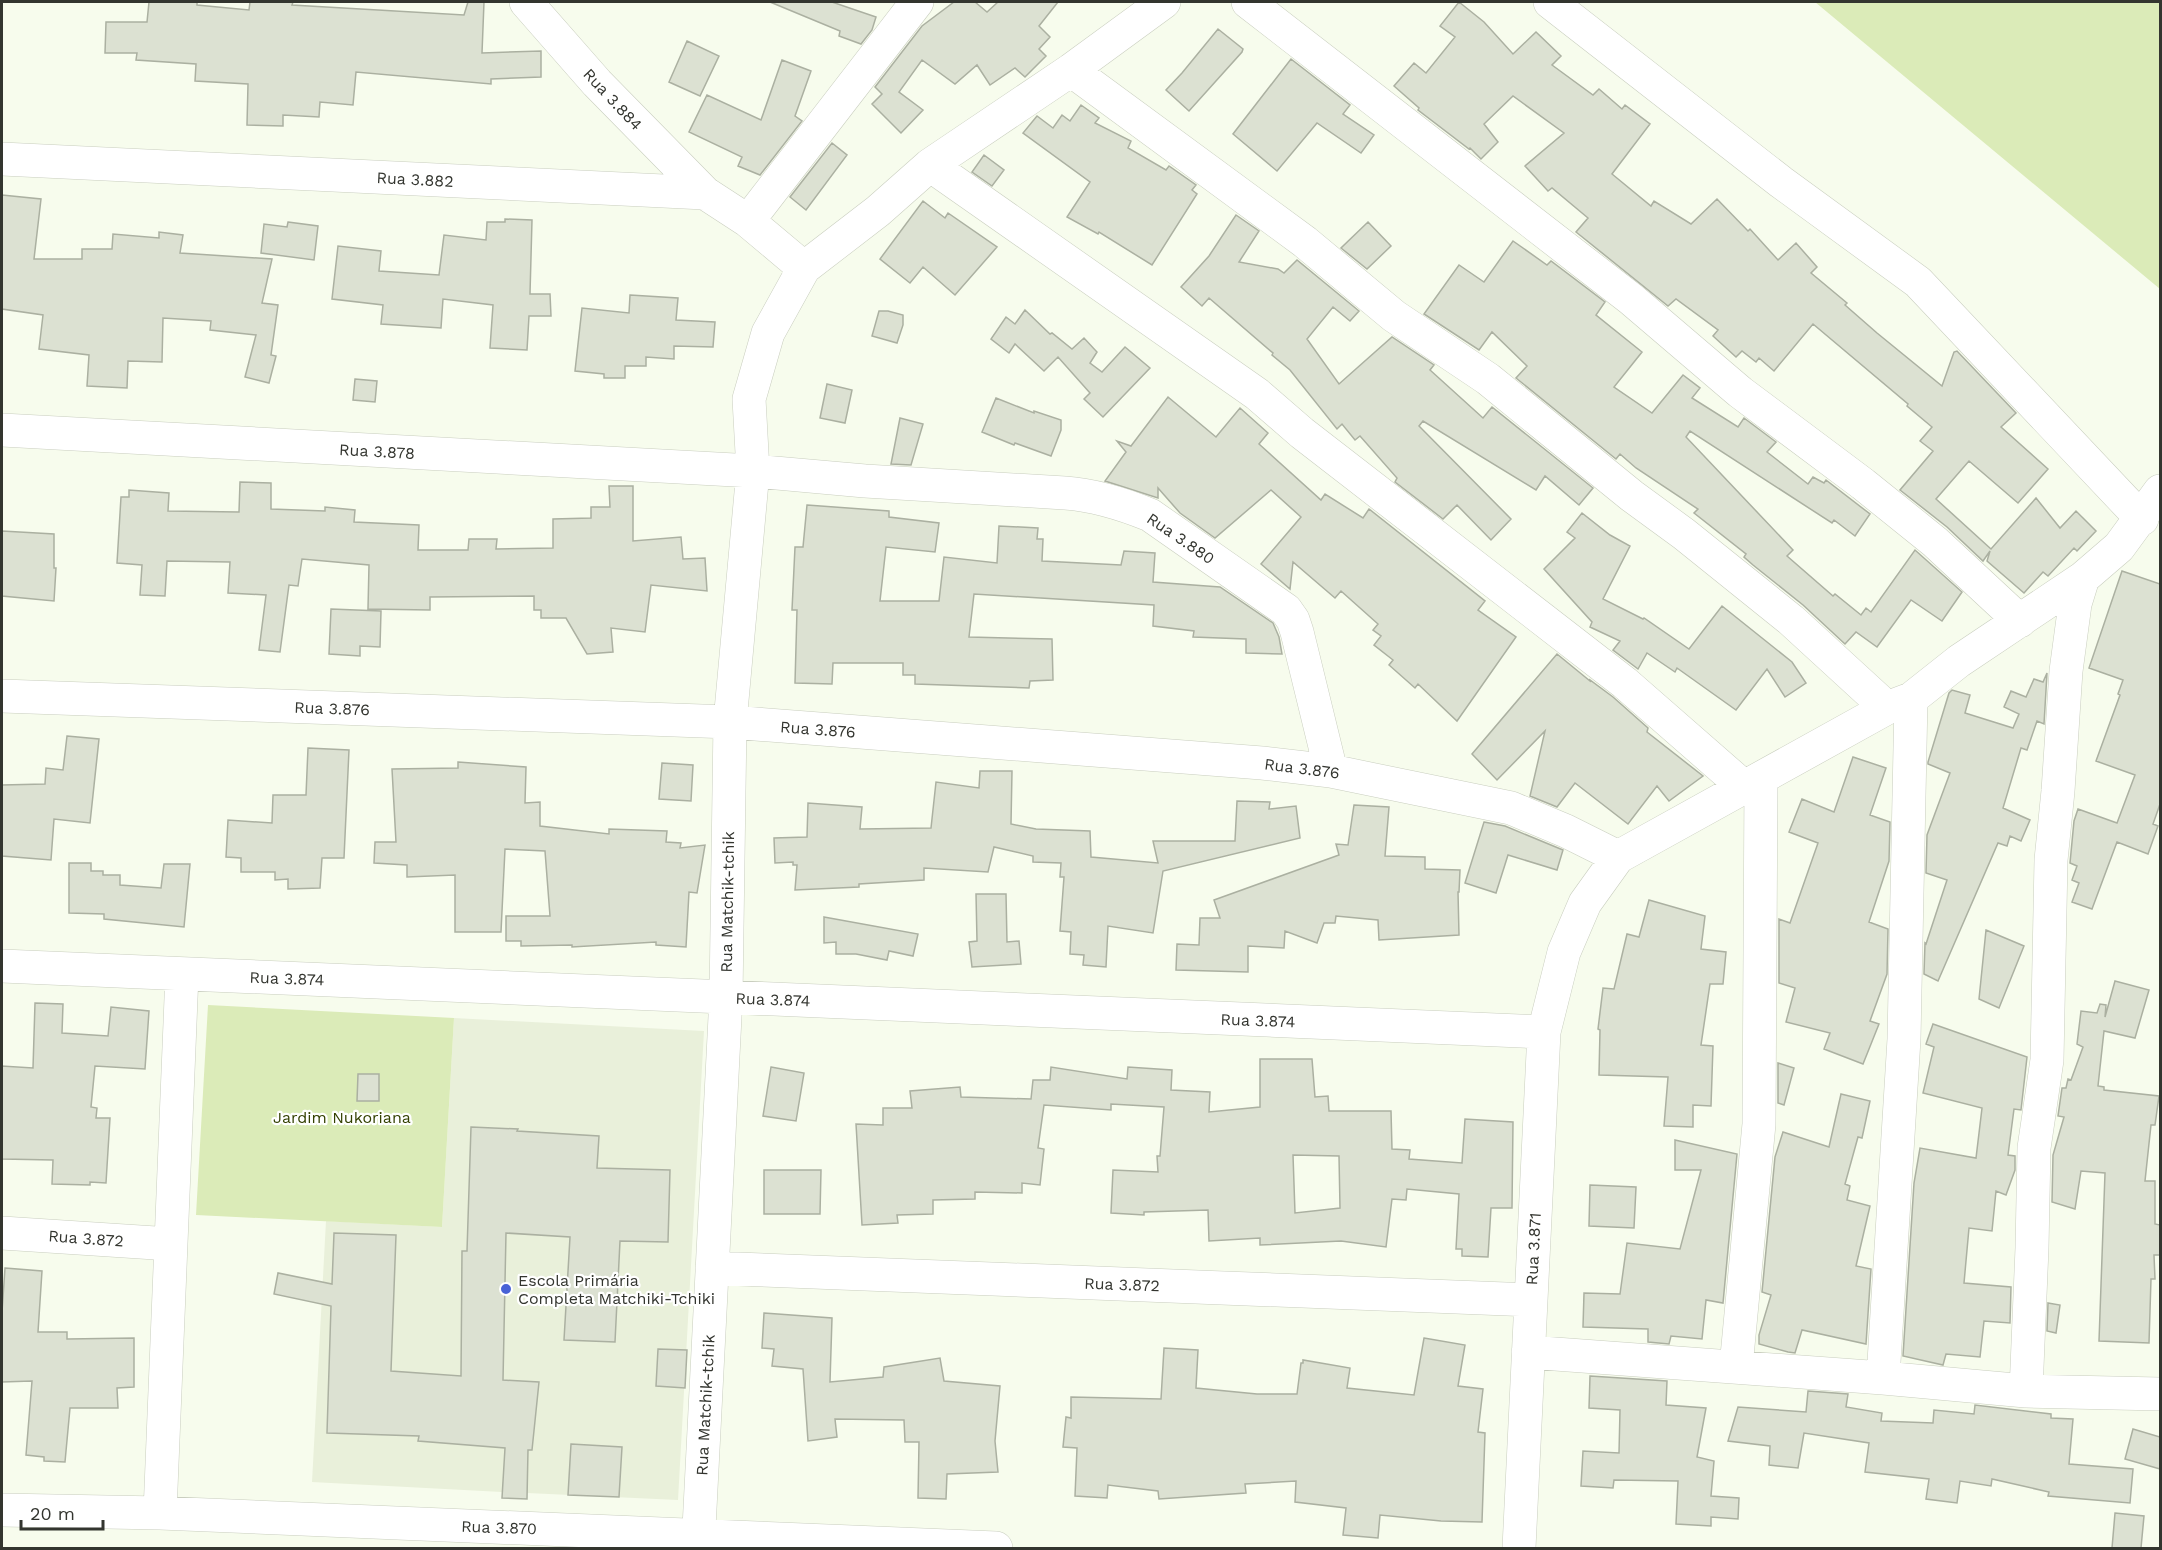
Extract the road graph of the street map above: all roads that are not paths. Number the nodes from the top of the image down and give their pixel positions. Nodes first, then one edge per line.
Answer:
1 (526, 2) edge
2 (917, 2) edge
3 (1164, 2) edge
4 (1248, 2) edge
5 (1550, 2) edge
6 (1071, 70) junction
7 (2, 159) edge
8 (930, 165) junction
9 (705, 193) junction
10 (748, 221) junction
11 (804, 268) junction
12 (2, 430) edge
13 (753, 471) junction
14 (2160, 491) edge
15 (2142, 519) junction
16 (2083, 578) junction
17 (2020, 621) junction
18 (2, 696) edge
19 (1899, 703) junction
20 (730, 722) junction
21 (1331, 771) junction
22 (1753, 783) junction
23 (1618, 857) junction
24 (2, 966) edge
25 (182, 974) junction
26 (726, 997) junction
27 (1544, 1032) junction
28 (2, 1233) edge
29 (171, 1244) junction
30 (712, 1268) junction
31 (1531, 1300) junction
32 (1528, 1352) junction
33 (1736, 1367) junction
34 (1883, 1378) junction
35 (2026, 1391) junction
36 (2160, 1394) edge
37 (2, 1510) edge
38 (160, 1513) junction
39 (699, 1542) edge
40 (996, 1548) edge
41 (1519, 1548) edge

1 - 9 street, Rua 3.884
2 - 10 street
3 - 6 street
4 - 17 street
5 - 15 street
6 - 8 street
6 - 19 street
7 - 9 street, Rua 3.882
8 - 11 street
8 - 22 street
9 - 10 street
10 - 11 street
11 - 13 street, Rua Matchik-tchik
12 - 13 street, Rua 3.878
13 - 20 street, Rua Matchik-tchik
13 - 21 street, Rua 3.880
14 - 15 street
15 - 16 street
16 - 17 street
16 - 35 street
17 - 19 street
18 - 20 street, Rua 3.876
19 - 22 street
19 - 34 street
20 - 21 street, Rua 3.876
20 - 26 street, Rua Matchik-tchik
21 - 23 street, Rua 3.876
22 - 23 street
22 - 33 street
23 - 27 street, Rua 3.871
24 - 25 street, Rua 3.874
25 - 26 street, Rua 3.874
25 - 29 street
26 - 27 street, Rua 3.874
26 - 30 street, Rua Matchik-tchik
27 - 31 street, Rua 3.871
28 - 29 street, Rua 3.872
29 - 38 street
30 - 31 street, Rua 3.872
30 - 39 street, Rua Matchik-tchik
31 - 32 street, Rua 3.871
32 - 33 street
32 - 41 street, Rua 3.871
33 - 34 street
34 - 35 street
35 - 36 street
37 - 38 street, Rua 3.870
38 - 39 street, Rua 3.870
39 - 40 street, Rua 3.870

